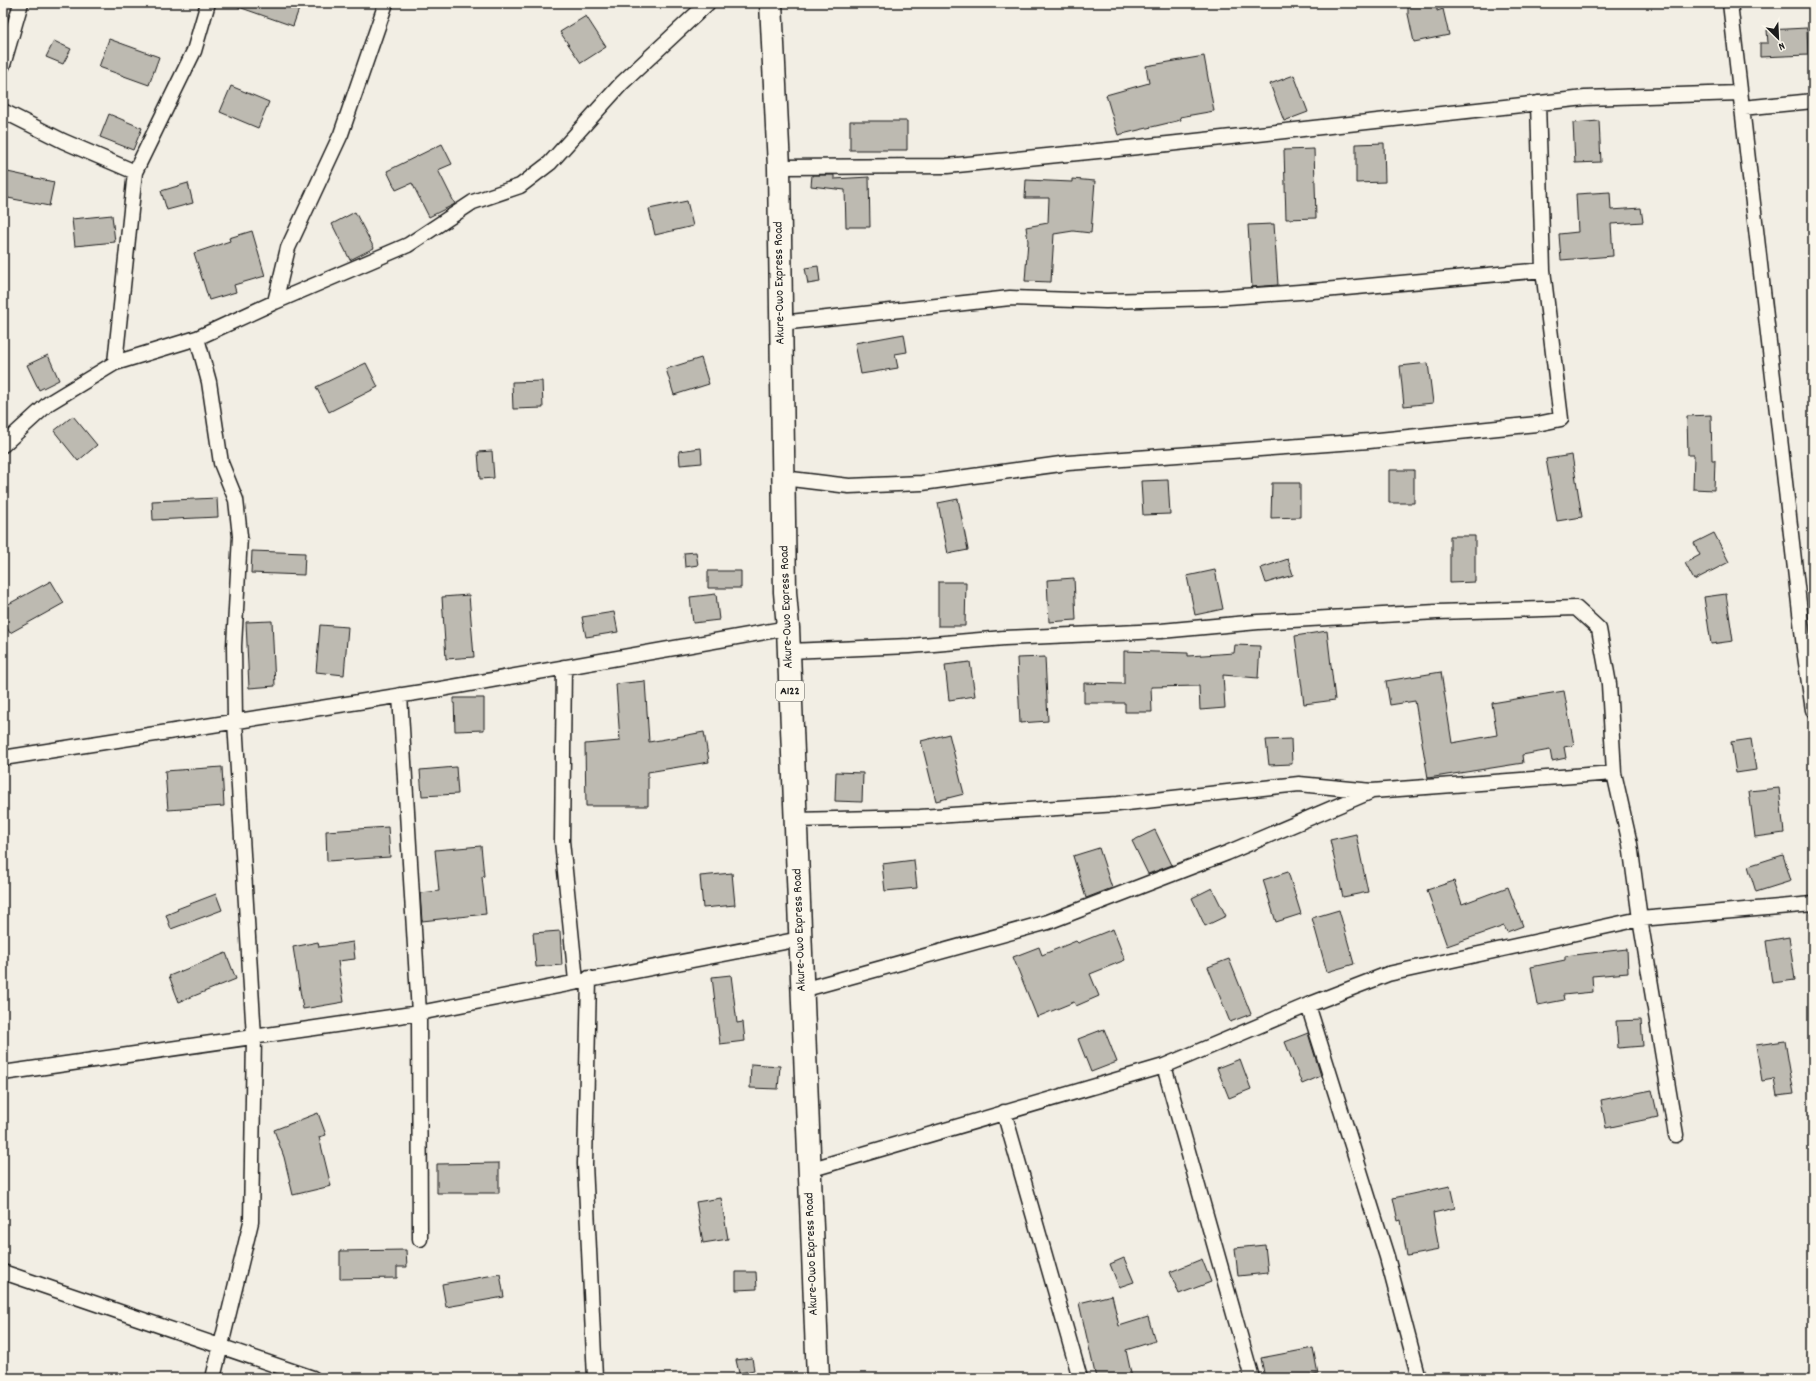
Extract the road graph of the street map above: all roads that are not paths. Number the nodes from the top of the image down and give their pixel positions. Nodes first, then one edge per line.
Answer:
1 (21, 3) edge
2 (208, 3) edge
3 (386, 3) edge
4 (708, 3) edge
5 (771, 3) edge
6 (1730, 3) edge
7 (3, 65) edge
8 (1740, 93) junction
9 (1813, 101) edge
10 (1538, 103) junction
11 (1742, 108) junction
12 (3, 111) edge
13 (779, 167) junction
14 (135, 172) junction
15 (1543, 270) junction
16 (275, 302) junction
17 (781, 324) junction
18 (197, 338) junction
19 (115, 363) junction
20 (3, 445) edge
21 (783, 478) junction
22 (788, 628) junction
23 (789, 651) junction
24 (564, 667) junction
25 (400, 695) junction
26 (1813, 710) edge
27 (235, 721) junction
28 (3, 758) edge
29 (1614, 773) junction
30 (1372, 791) junction
31 (795, 820) junction
32 (1813, 904) edge
33 (1640, 919) junction
34 (800, 939) junction
35 (582, 980) junction
36 (802, 990) junction
37 (1308, 1005) junction
38 (419, 1013) junction
39 (254, 1037) junction
40 (1164, 1066) junction
41 (3, 1073) edge
42 (1004, 1112) junction
43 (1676, 1135) dead end
44 (809, 1170) junction
45 (420, 1239) dead end
46 (3, 1272) edge
47 (221, 1347) junction
48 (213, 1378) edge
49 (313, 1378) edge
50 (595, 1378) edge
51 (818, 1378) edge
52 (1080, 1378) edge
53 (1252, 1378) edge
54 (1419, 1378) edge

1 - 7 street
2 - 14 street
3 - 16 street
4 - 16 street
5 - 13 highway, Akure-Owo Express Road / A122
6 - 8 street
8 - 10 street
8 - 11 street
9 - 11 street
10 - 13 street
10 - 15 street
11 - 26 street
12 - 14 street
13 - 17 highway, Akure-Owo Express Road / A122
14 - 19 street
15 - 17 street
15 - 21 street
16 - 18 street
17 - 21 highway, Akure-Owo Express Road / A122
18 - 19 street
18 - 27 street
19 - 20 street
21 - 22 highway, Akure-Owo Express Road / A122
22 - 23 highway, Akure-Owo Express Road / A122
22 - 24 street
23 - 29 street
23 - 31 highway, Akure-Owo Express Road / A122
24 - 25 street
24 - 35 street
25 - 27 street
25 - 38 street
27 - 28 street
27 - 39 street
29 - 30 street
29 - 33 street
30 - 31 street
30 - 36 street
31 - 34 highway, Akure-Owo Express Road / A122
32 - 33 street
33 - 37 street
33 - 43 street
34 - 35 street
34 - 36 highway, Akure-Owo Express Road / A122
35 - 38 street
35 - 50 street
36 - 44 highway, Akure-Owo Express Road / A122
37 - 40 street
37 - 54 street
38 - 39 street
38 - 45 street
39 - 41 street
39 - 47 street
40 - 42 street
40 - 53 street
42 - 44 street
42 - 52 street
44 - 51 highway, Akure-Owo Express Road / A122
46 - 47 street
47 - 48 street
47 - 49 street

